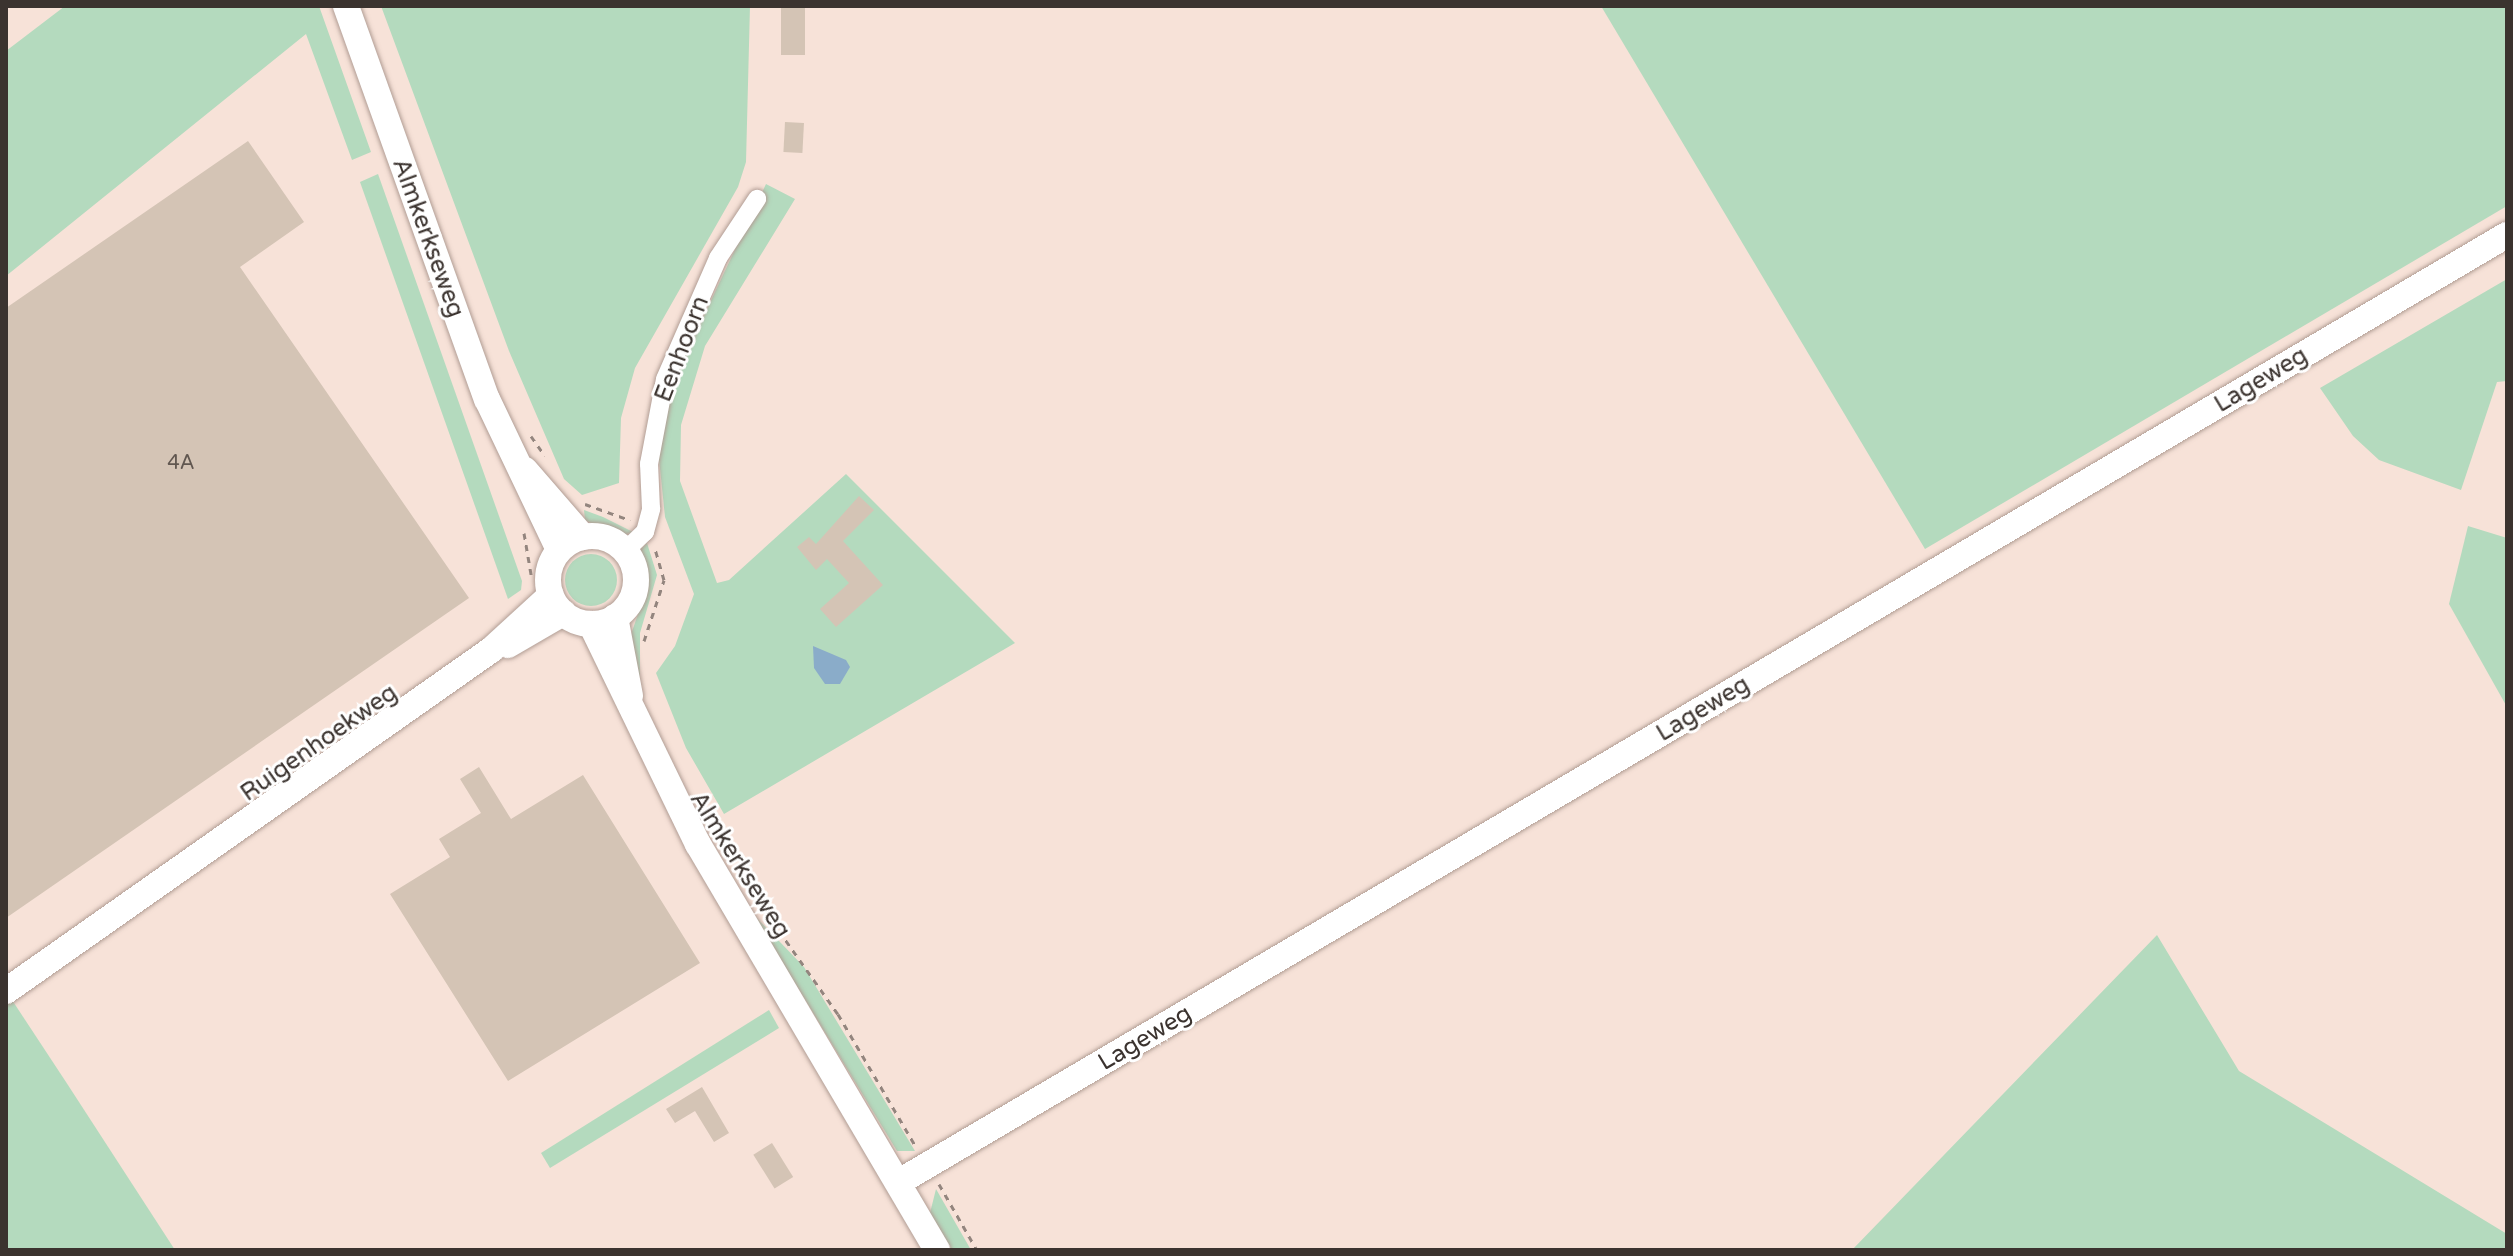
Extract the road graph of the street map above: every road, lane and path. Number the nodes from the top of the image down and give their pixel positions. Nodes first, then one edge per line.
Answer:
1 (346, 6) edge
2 (757, 199) dead end
3 (2507, 235) edge
4 (554, 502) junction
5 (645, 532) junction
6 (583, 537) junction
7 (559, 550) junction
8 (625, 551) junction
9 (548, 599) junction
10 (603, 620) junction
11 (642, 651) dead end
12 (761, 905) dead end
13 (6, 991) edge
14 (928, 1166) junction
15 (899, 1182) junction
16 (937, 1250) edge
17 (977, 1250) edge

1 - 4 street, Almkerkseweg
2 - 5 street, Eenhoorn
3 - 14 street, Lageweg
4 - 5 path
4 - 6 street, Almkerkseweg
4 - 7 street, Almkerkseweg
4 - 9 path
5 - 8 street
5 - 11 path
6 - 7 street
6 - 8 street
7 - 9 street
8 - 10 street
9 - 10 street
9 - 13 street, Ruigenhoekweg
10 - 15 street, Almkerkseweg
12 - 14 path, Almkerkseweg
14 - 15 street, Lageweg
14 - 17 path, Almkerkseweg
15 - 16 street, Almkerkseweg

